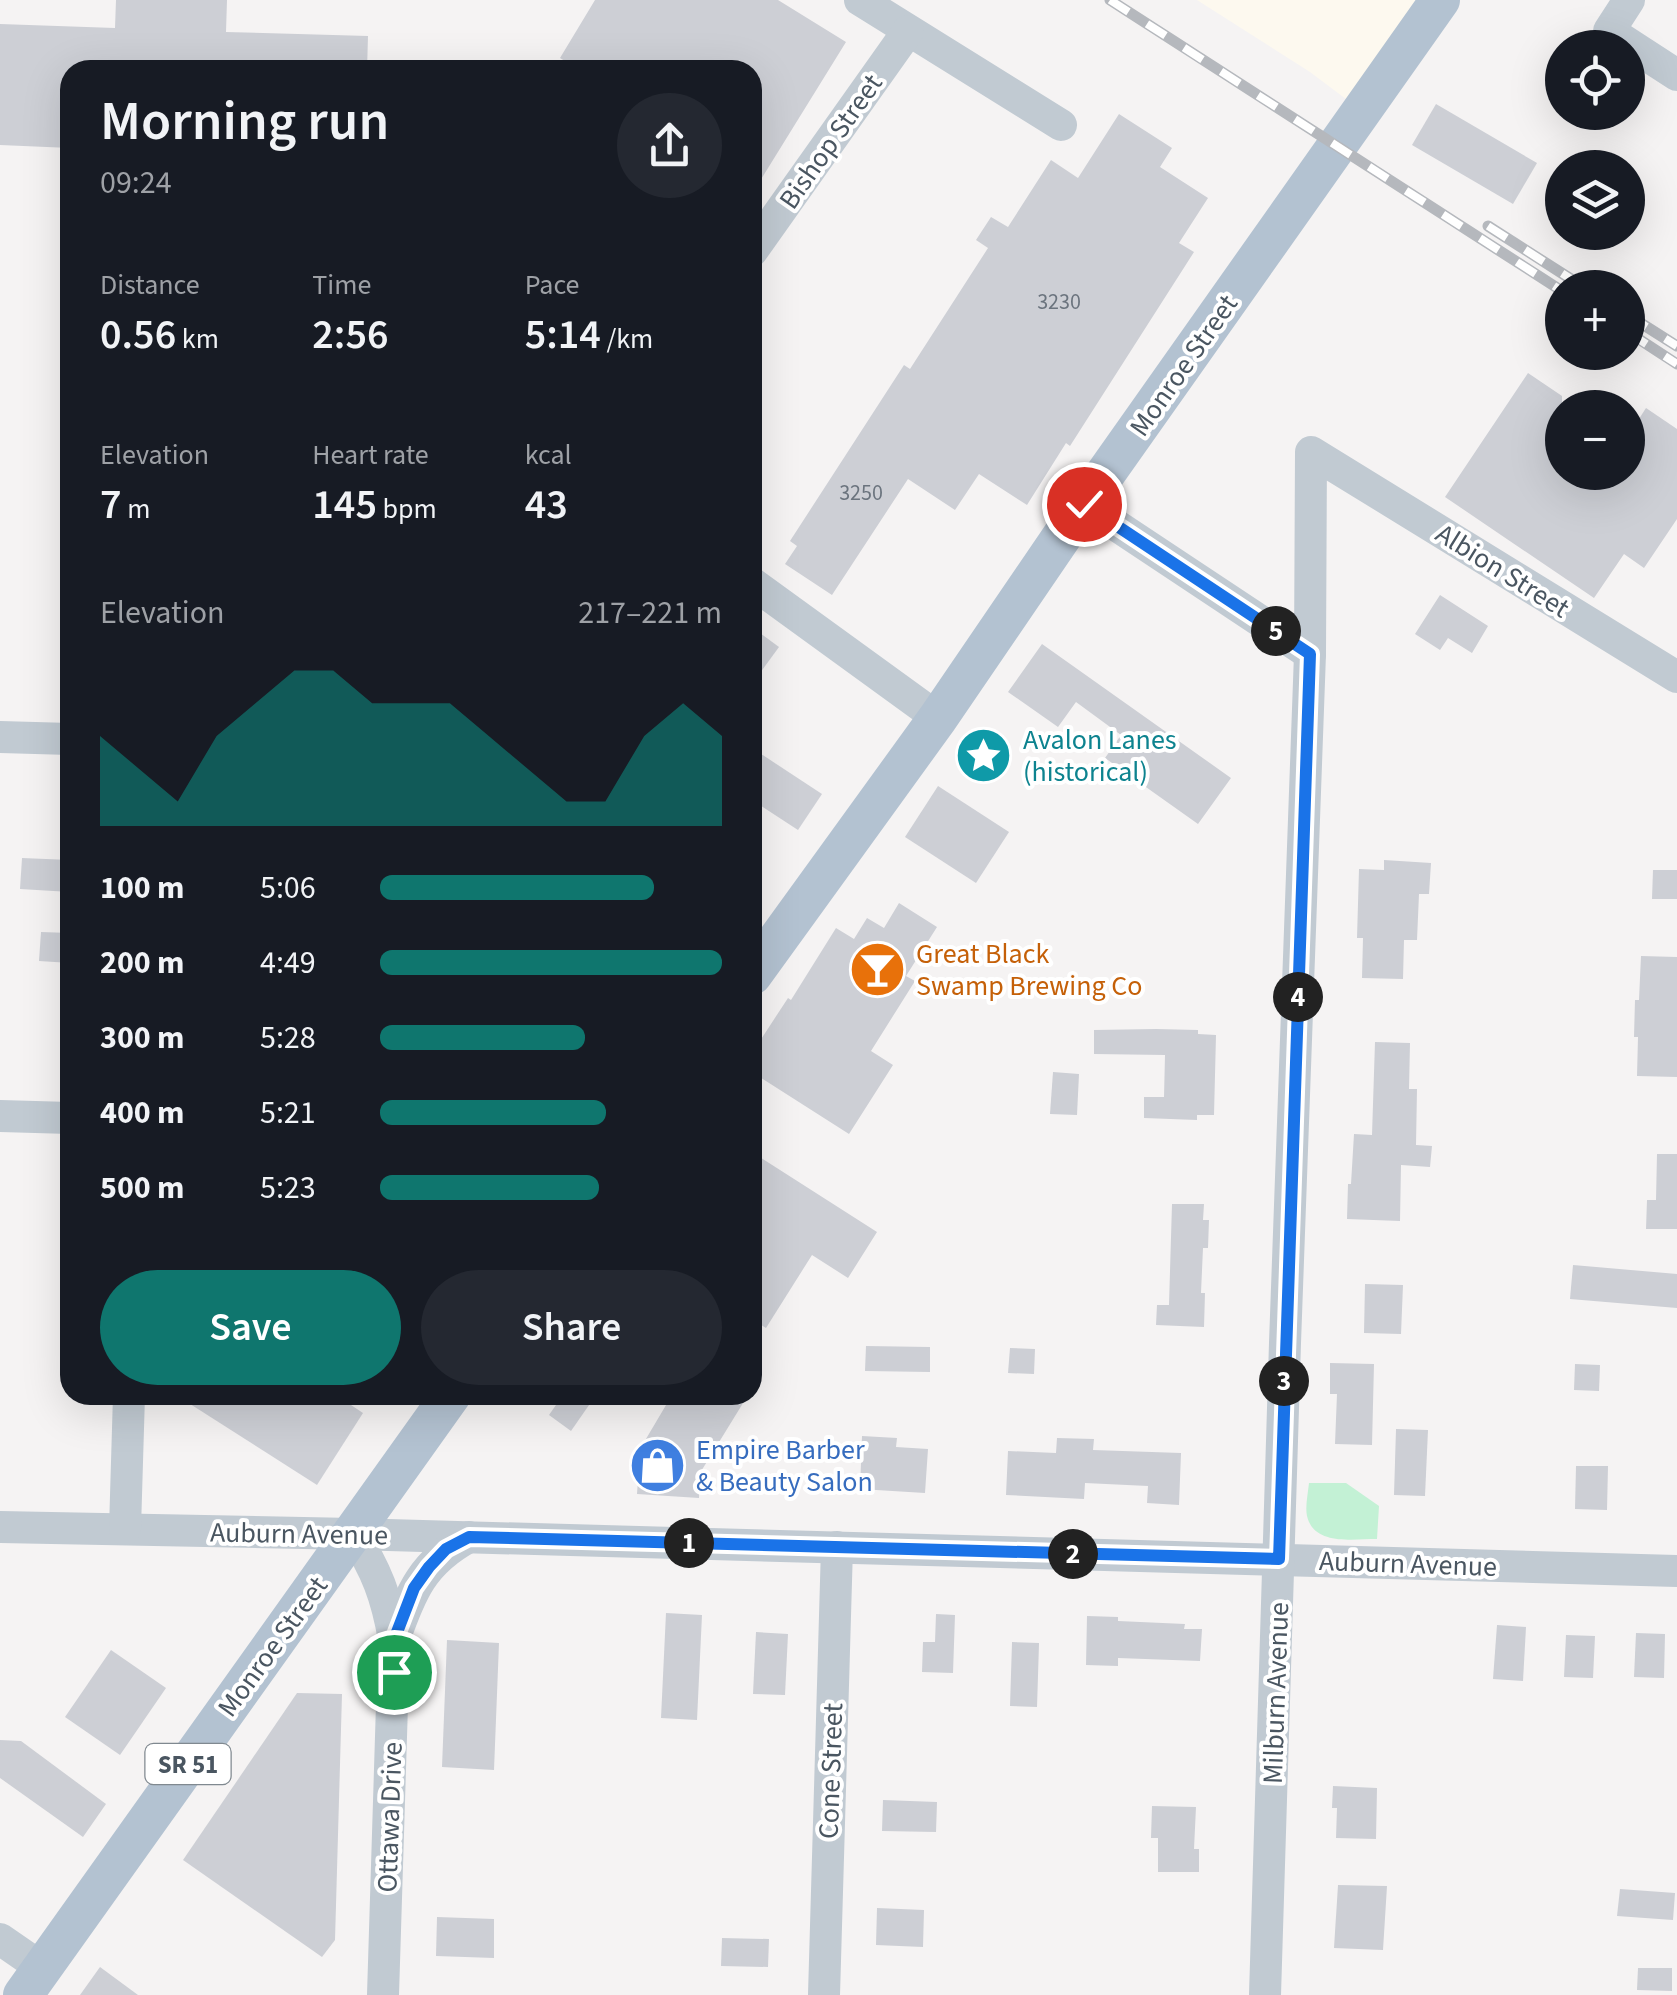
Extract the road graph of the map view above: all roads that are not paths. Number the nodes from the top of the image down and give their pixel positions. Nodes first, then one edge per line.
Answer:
1 (860, 0) edge
2 (1440, 0) edge
3 (1629, 0) edge
4 (908, 31) junction
5 (1677, 74) edge
6 (1061, 125) dead end
7 (762, 237) edge
8 (1328, 463) joint
9 (1084, 504) junction
10 (762, 590) edge
11 (1310, 654) junction
12 (1677, 677) edge
13 (938, 718) junction
14 (0, 737) edge
15 (60, 739) edge
16 (762, 961) edge
17 (0, 1116) edge
18 (60, 1118) edge
19 (129, 1405) edge
20 (444, 1405) edge
21 (0, 1526) edge
22 (124, 1529) junction
23 (352, 1534) junction
24 (469, 1537) junction
25 (837, 1547) junction
26 (1279, 1559) junction
27 (1677, 1570) edge
28 (394, 1640) junction
29 (0, 1939) edge
30 (33, 1982) edge
31 (383, 1995) edge
32 (824, 1995) edge
33 (1265, 1995) edge

1 - 4 street
2 - 9 main road, Monroe Street
3 - 5 street
4 - 6 street
4 - 7 street, Bishop Street
8 - 11 street, Milburn Avenue
8 - 12 street, Albion Street
9 - 11 street
9 - 13 main road, Monroe Street
10 - 13 street
11 - 26 street, Milburn Avenue
13 - 16 main road, Monroe Street
14 - 15 street
17 - 18 street
19 - 22 street
20 - 23 main road, Monroe Street / SR 51
21 - 22 street, Auburn Avenue
22 - 23 street, Auburn Avenue
23 - 24 street, Auburn Avenue
23 - 28 street, Ottawa Drive
23 - 30 main road, Monroe Street / SR 51
24 - 25 street, Auburn Avenue
24 - 28 street, Ottawa Drive
25 - 26 street, Auburn Avenue
25 - 32 street, Cone Street
26 - 27 street, Auburn Avenue
26 - 33 street, Milburn Avenue
28 - 31 street, Ottawa Drive
29 - 30 street

